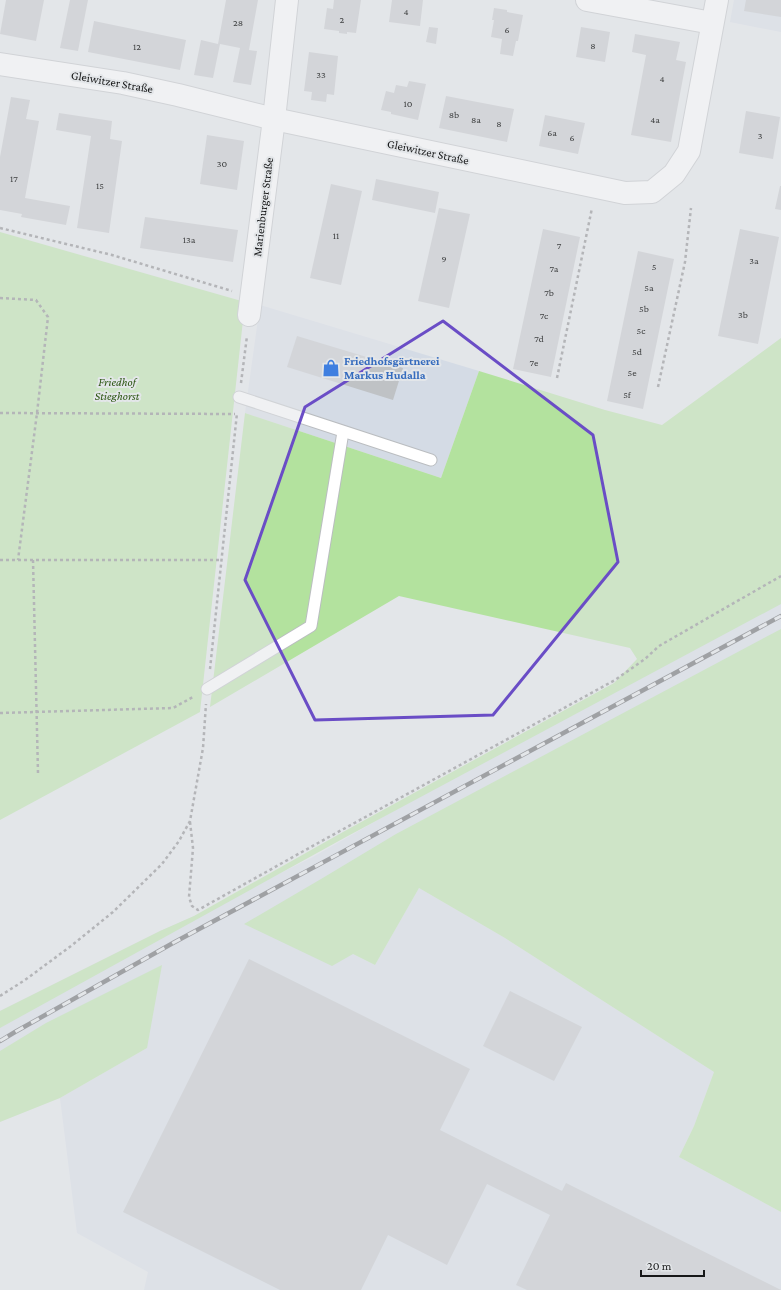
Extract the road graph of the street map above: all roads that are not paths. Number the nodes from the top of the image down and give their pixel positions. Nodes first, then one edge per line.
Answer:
1 (287, 0) edge
2 (588, 0) edge
3 (717, 0) edge
4 (712, 23) junction
5 (0, 64) edge
6 (274, 119) junction
7 (250, 306) road end
8 (239, 397) road end
9 (343, 432) junction
10 (431, 460) dead end
11 (207, 689) road end

1 - 6 street, Marienburger Straße
2 - 4 street
3 - 4 street, Gleiwitzer Straße
4 - 6 street, Gleiwitzer Straße
5 - 6 street, Gleiwitzer Straße
6 - 7 street, Marienburger Straße
8 - 9 lane
9 - 10 lane
9 - 11 lane

